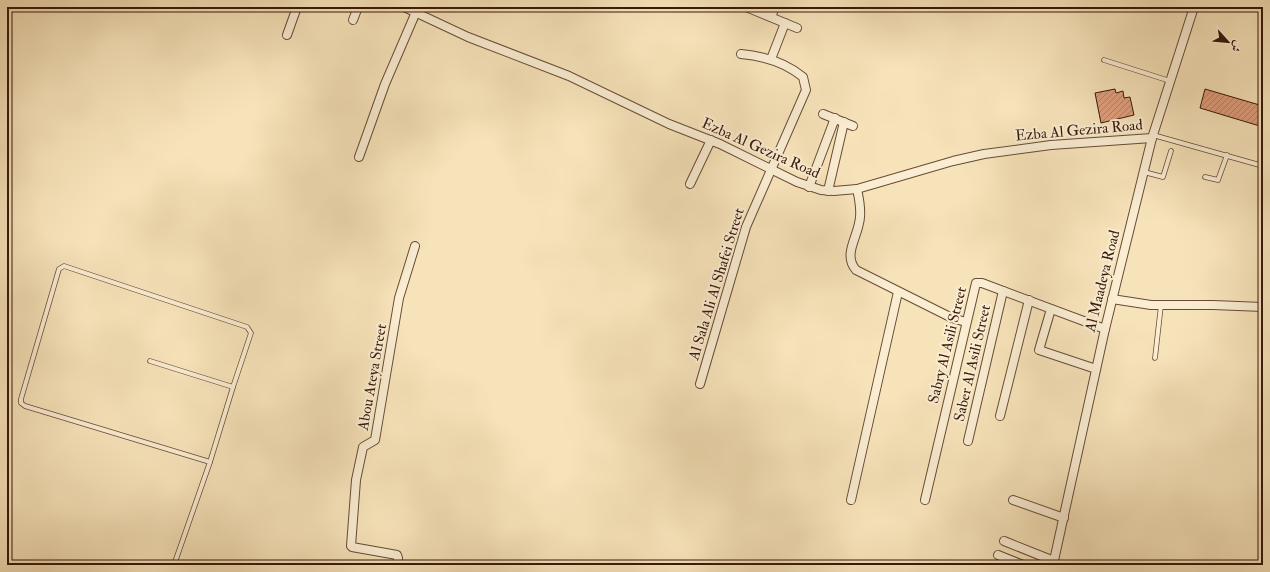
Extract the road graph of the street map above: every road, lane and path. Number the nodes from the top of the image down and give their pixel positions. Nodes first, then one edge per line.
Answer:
1 (297, 7) edge
2 (358, 7) edge
3 (404, 7) edge
4 (746, 7) edge
5 (775, 7) edge
6 (1194, 7) edge
7 (416, 12) junction
8 (771, 17) junction
9 (353, 20) dead end
10 (785, 23) junction
11 (797, 28) dead end
12 (287, 35) dead end
13 (742, 54) dead end
14 (771, 59) junction
15 (1104, 60) dead end
16 (1170, 81) junction
17 (824, 114) dead end
18 (835, 118) junction
19 (844, 122) junction
20 (853, 126) dead end
21 (1152, 136) junction
22 (711, 140) junction
23 (1171, 151) dead end
24 (1227, 155) junction
25 (359, 157) dead end
26 (1263, 166) edge
27 (770, 170) junction
28 (1144, 172) junction
29 (1205, 177) dead end
30 (690, 184) dead end
31 (809, 187) junction
32 (857, 189) junction
33 (828, 191) junction
34 (415, 246) dead end
35 (1004, 291) junction
36 (898, 292) junction
37 (1112, 299) junction
38 (1029, 300) junction
39 (1161, 305) junction
40 (1263, 308) edge
41 (1051, 309) junction
42 (966, 322) junction
43 (1105, 329) junction
44 (1155, 358) dead end
45 (150, 360) dead end
46 (1096, 369) junction
47 (700, 384) dead end
48 (233, 388) junction
49 (1000, 416) dead end
50 (968, 441) dead end
51 (210, 462) junction
52 (851, 500) dead end
53 (926, 500) dead end
54 (1013, 500) dead end
55 (1064, 518) junction
56 (1004, 541) dead end
57 (998, 555) dead end
58 (1053, 563) edge
59 (174, 565) edge
60 (398, 565) edge
61 (1023, 565) edge

1 - 12 street
2 - 9 street
3 - 7 street, Ezba Al Gezira Road
4 - 8 street
5 - 8 street
6 - 16 street, Al Maadeya Road
7 - 22 street, Ezba Al Gezira Road
7 - 25 street
8 - 10 street
10 - 11 street
10 - 14 street
13 - 14 street, Al Sala Ali Al Shafei Street
14 - 27 street, Al Sala Ali Al Shafei Street
15 - 16 lane
16 - 21 street, Al Maadeya Road
17 - 18 street
18 - 19 street
18 - 31 street
19 - 20 street
19 - 33 street
21 - 24 lane
21 - 28 street, Al Maadeya Road
21 - 32 street, Ezba Al Gezira Road
22 - 27 street, Ezba Al Gezira Road
22 - 30 street
23 - 28 lane
24 - 26 lane
24 - 29 lane
27 - 31 street, Ezba Al Gezira Road
27 - 47 street, Al Sala Ali Al Shafei Street
28 - 37 street, Al Maadeya Road
31 - 33 street, Ezba Al Gezira Road
32 - 33 street, Ezba Al Gezira Road
32 - 36 street
34 - 60 street, Abou Ateya Street
35 - 38 street, Sabry Al Asili Street
35 - 42 street, Sabry Al Asili Street
35 - 50 street, Saber Al Asili Street
36 - 42 street
36 - 52 street
37 - 39 street
37 - 43 street, Al Maadeya Road
38 - 41 street, Sabry Al Asili Street
38 - 49 street
39 - 40 street
39 - 44 lane
41 - 43 street, Sabry Al Asili Street
41 - 46 street
42 - 53 street, Sabry Al Asili Street
43 - 46 street, Al Maadeya Road
45 - 48 lane
46 - 55 street, Al Maadeya Road
48 - 51 lane
48 - 51 lane
51 - 59 lane
54 - 55 street
55 - 58 street, Al Maadeya Road
56 - 58 street
57 - 61 street

